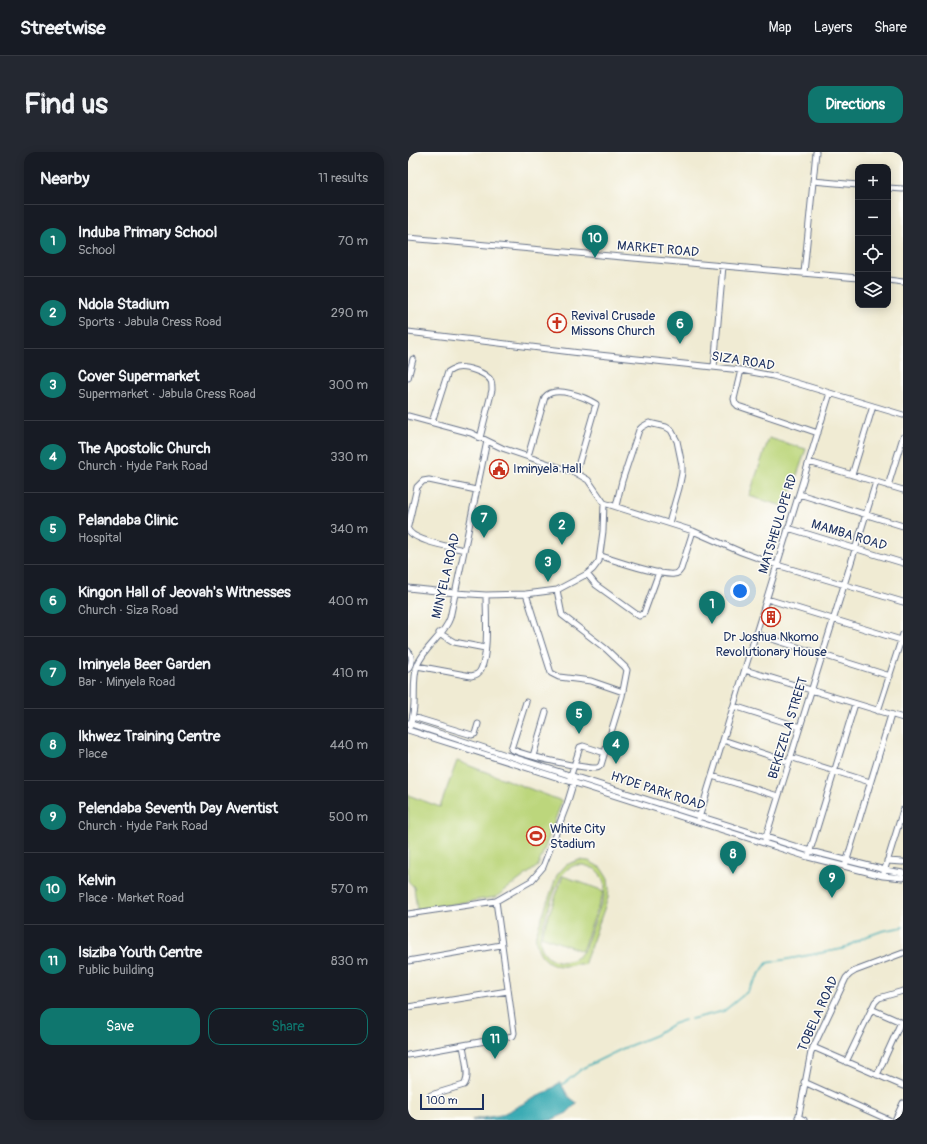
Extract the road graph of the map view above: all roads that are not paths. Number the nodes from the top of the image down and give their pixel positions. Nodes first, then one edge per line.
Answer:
1 (816, 152) edge
2 (813, 181) junction
3 (855, 185) edge
4 (891, 188) edge
5 (903, 189) edge
6 (408, 238) edge
7 (723, 266) junction
8 (804, 273) junction
9 (855, 278) edge
10 (891, 280) edge
11 (903, 282) edge
12 (408, 332) edge
13 (413, 359) dead end
14 (714, 367) junction
15 (741, 370) junction
16 (408, 377) edge
17 (830, 393) junction
18 (874, 406) junction
19 (903, 415) edge
20 (408, 416) edge
21 (432, 422) junction
22 (818, 433) junction
23 (903, 437) edge
24 (480, 438) junction
25 (487, 442) junction
26 (528, 456) junction
27 (809, 462) junction
28 (576, 473) junction
29 (852, 475) junction
30 (876, 482) junction
31 (888, 486) junction
32 (476, 490) junction
33 (903, 490) edge
34 (799, 494) junction
35 (604, 503) junction
36 (616, 506) junction
37 (866, 514) junction
38 (669, 523) junction
39 (408, 526) edge
40 (903, 526) edge
41 (788, 528) junction
42 (408, 529) edge
43 (693, 531) junction
44 (855, 549) junction
45 (464, 550) junction
46 (601, 556) junction
47 (903, 562) edge
48 (777, 565) junction
49 (659, 572) junction
50 (588, 574) junction
51 (844, 584) junction
52 (408, 588) edge
53 (557, 590) junction
54 (455, 593) junction
55 (526, 594) junction
56 (486, 595) junction
57 (767, 599) junction
58 (903, 602) edge
59 (833, 619) junction
60 (440, 633) junction
61 (756, 634) junction
62 (903, 634) edge
63 (901, 640) junction
64 (485, 648) junction
65 (408, 651) edge
66 (822, 655) junction
67 (417, 666) junction
68 (408, 668) edge
69 (745, 670) junction
70 (890, 676) junction
71 (811, 690) junction
72 (623, 692) junction
73 (526, 702) dead end
74 (855, 704) junction
75 (734, 706) junction
76 (878, 711) junction
77 (546, 712) dead end
78 (891, 715) junction
79 (413, 717) junction
80 (903, 718) edge
81 (409, 724) edge
82 (478, 724) dead end
83 (800, 727) junction
84 (408, 730) edge
85 (723, 740) junction
86 (605, 753) junction
87 (533, 756) junction
88 (790, 760) junction
89 (574, 765) junction
90 (834, 772) junction
91 (573, 775) junction
92 (712, 776) junction
93 (572, 782) junction
94 (870, 782) junction
95 (778, 796) junction
96 (903, 810) edge
97 (699, 819) junction
98 (765, 840) junction
99 (810, 851) junction
100 (808, 857) junction
101 (847, 861) junction
102 (888, 861) junction
103 (903, 862) edge
104 (845, 867) junction
105 (884, 873) junction
106 (903, 873) edge
107 (903, 878) edge
108 (496, 901) junction
109 (408, 914) edge
110 (501, 945) junction
111 (903, 953) edge
112 (408, 961) edge
113 (508, 991) junction
114 (903, 991) edge
115 (408, 1007) edge
116 (871, 1009) junction
117 (902, 1022) edge
118 (463, 1045) junction
119 (814, 1047) junction
120 (408, 1055) edge
121 (846, 1062) junction
122 (877, 1076) junction
123 (804, 1082) junction
124 (903, 1086) edge
125 (430, 1095) dead end
126 (903, 1103) edge
127 (798, 1119) edge
128 (804, 1120) edge
129 (889, 1120) edge
130 (895, 1120) edge

1 - 2 street
2 - 3 street
2 - 8 street
4 - 5 street
6 - 7 street, MARKET ROAD
7 - 8 street, MARKET ROAD
7 - 14 street
8 - 9 street, MARKET ROAD
10 - 11 street
12 - 14 street, SIZA ROAD
13 - 16 street
14 - 15 street, SIZA ROAD
15 - 17 street, SIZA ROAD
15 - 22 street
17 - 18 street, SIZA ROAD
17 - 22 street, MATSHEULOPE RD
18 - 19 street, SIZA ROAD
18 - 29 street
20 - 21 street
21 - 24 street
21 - 24 street
22 - 27 street, MATSHEULOPE RD
23 - 31 street
24 - 25 street
25 - 26 street
25 - 32 street, MINYELA ROAD
26 - 28 street
26 - 28 street
27 - 29 street
27 - 34 street, MATSHEULOPE RD
28 - 35 street
29 - 30 street
30 - 31 street
30 - 37 street, BEKEZELA STREET
31 - 33 street
32 - 39 street
32 - 45 street, MINYELA ROAD
34 - 37 street
34 - 41 street, MATSHEULOPE RD
35 - 36 street
35 - 46 street
36 - 38 street
36 - 38 street
37 - 40 street
37 - 44 street, BEKEZELA STREET
38 - 43 street
41 - 44 street, MAMBA ROAD
41 - 48 street, MATSHEULOPE RD
42 - 45 street
43 - 48 street
43 - 49 street
44 - 47 street, MAMBA ROAD
44 - 51 street, BEKEZELA STREET
45 - 54 street, MINYELA ROAD
46 - 49 street
46 - 50 street
48 - 51 street
48 - 57 street, MATSHEULOPE RD
49 - 50 street
50 - 53 street
51 - 58 street
51 - 59 street, BEKEZELA STREET
52 - 54 street
53 - 55 street
53 - 72 street
54 - 56 street
54 - 60 street, MINYELA ROAD
55 - 56 street
55 - 72 street
56 - 64 street
57 - 59 street
57 - 61 street, MATSHEULOPE RD
59 - 63 street
59 - 66 street, BEKEZELA STREET
60 - 64 street
60 - 67 street, MINYELA ROAD
61 - 66 street
61 - 69 street, MATSHEULOPE RD
62 - 63 street
63 - 70 street
64 - 67 street
65 - 68 street
66 - 70 street
66 - 71 street, BEKEZELA STREET
67 - 79 street, MINYELA ROAD
69 - 71 street
69 - 75 street, MATSHEULOPE RD
70 - 76 street
71 - 74 street
71 - 83 street, BEKEZELA STREET
72 - 86 street
73 - 87 street
74 - 76 street
74 - 90 street
75 - 83 street
75 - 85 street, MATSHEULOPE RD
76 - 78 street
77 - 87 street
78 - 80 street
78 - 94 street
79 - 81 street, MINYELA ROAD
79 - 82 street
81 - 84 street, MINYELA ROAD
81 - 91 street, HYDE PARK ROAD
83 - 88 street, BEKEZELA STREET
84 - 93 street, HYDE PARK ROAD
85 - 88 street
85 - 92 street, MATSHEULOPE RD
86 - 89 street
86 - 89 street
87 - 89 street
88 - 90 street
88 - 95 street, BEKEZELA STREET
89 - 91 street
90 - 94 street
90 - 99 street
91 - 93 street
91 - 97 street, HYDE PARK ROAD
92 - 95 street
92 - 97 street, MATSHEULOPE RD
93 - 97 street, HYDE PARK ROAD
93 - 108 street
94 - 101 street
95 - 98 street, BEKEZELA STREET
96 - 102 street
97 - 98 street, HYDE PARK ROAD
98 - 99 street, HYDE PARK ROAD
98 - 100 street, HYDE PARK ROAD
99 - 100 street
99 - 101 street, HYDE PARK ROAD
100 - 104 street, HYDE PARK ROAD
101 - 104 street
101 - 105 street, HYDE PARK ROAD
102 - 103 street
102 - 105 street
104 - 105 street, HYDE PARK ROAD
105 - 106 street, HYDE PARK ROAD
105 - 107 street, HYDE PARK ROAD
108 - 109 street
108 - 110 street
110 - 112 street
110 - 113 street
111 - 119 street, TOBELA ROAD
113 - 115 street
113 - 118 street
114 - 116 street
116 - 117 street
116 - 121 street
117 - 122 street
118 - 120 street
118 - 125 street
119 - 121 street
119 - 123 street, TOBELA ROAD
121 - 122 street
122 - 124 street
123 - 127 street, TOBELA ROAD
123 - 129 street
126 - 130 street
127 - 128 street

